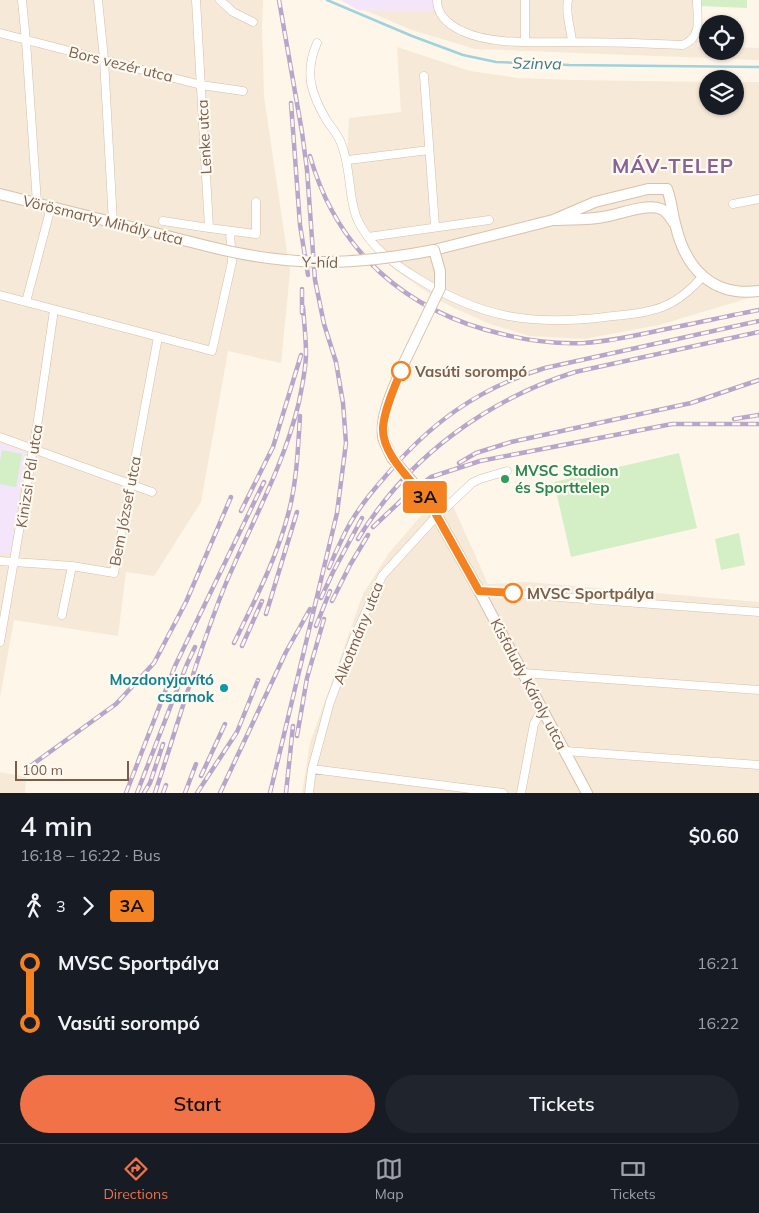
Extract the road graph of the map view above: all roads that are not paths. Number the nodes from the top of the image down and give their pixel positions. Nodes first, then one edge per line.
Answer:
1 (22, 0) edge
2 (98, 0) edge
3 (196, 0) edge
4 (220, 0) edge
5 (437, 0) edge
6 (525, 0) edge
7 (568, 0) edge
8 (698, 0) edge
9 (253, 22) dead end
10 (0, 33) edge
11 (26, 41) junction
12 (525, 42) junction
13 (572, 42) junction
14 (317, 43) dead end
15 (104, 59) junction
16 (424, 76) dead end
17 (201, 85) junction
18 (243, 91) dead end
19 (429, 150) junction
20 (348, 160) junction
21 (0, 194) edge
22 (759, 199) edge
23 (256, 202) dead end
24 (37, 204) junction
25 (733, 204) dead end
26 (51, 207) junction
27 (489, 220) dead end
28 (553, 220) junction
29 (163, 221) dead end
30 (114, 223) junction
31 (675, 224) junction
32 (435, 226) junction
33 (209, 228) junction
34 (230, 232) junction
35 (368, 237) junction
36 (207, 246) joint
37 (434, 250) junction
38 (703, 276) junction
39 (759, 291) edge
40 (0, 295) edge
41 (26, 302) junction
42 (54, 310) junction
43 (158, 337) junction
44 (0, 437) edge
45 (32, 449) junction
46 (507, 471) dead end
47 (131, 484) junction
48 (152, 492) dead end
49 (438, 516) junction
50 (0, 561) edge
51 (13, 562) junction
52 (72, 566) junction
53 (479, 591) junction
54 (759, 612) edge
55 (62, 615) dead end
56 (0, 642) edge
57 (523, 673) junction
58 (759, 690) edge
59 (543, 708) junction
60 (565, 751) junction
61 (759, 765) edge
62 (312, 769) junction
63 (308, 793) edge
64 (503, 793) edge
65 (520, 793) edge
66 (587, 793) edge

1 - 11 street
2 - 15 street
3 - 17 street, Lenke utca
4 - 9 street
5 - 12 street
6 - 12 street
7 - 13 street
8 - 13 street
10 - 11 street, Bors vezér utca
11 - 15 street, Bors vezér utca
11 - 24 street
12 - 13 street
14 - 20 street
15 - 17 street, Bors vezér utca
15 - 30 street
16 - 19 street
17 - 18 street, Bors vezér utca
17 - 33 street, Lenke utca
19 - 20 street
19 - 32 street
20 - 35 street
21 - 24 main road, Vörösmarty Mihály utca
22 - 25 street
23 - 34 street
24 - 26 main road, Vörösmarty Mihály utca
26 - 30 main road, Vörösmarty Mihály utca
26 - 41 street
27 - 32 street
28 - 31 main road
28 - 31 main road
28 - 37 main road, Y-híd
29 - 33 street
30 - 36 main road, Vörösmarty Mihály utca
31 - 38 main road
32 - 35 street
33 - 34 street
34 - 43 street
35 - 38 street
36 - 37 main road, Y-híd, bridge
37 - 49 main road, Kisfaludy Károly utca, bridge
38 - 39 main road
40 - 41 street
41 - 42 street
42 - 43 street
42 - 45 street, Kinizsi Pál utca
43 - 47 street, Bem József utca
44 - 45 street
45 - 47 street
45 - 51 street, Kinizsi Pál utca
46 - 49 street, Alkotmány utca
47 - 48 street
47 - 52 street, Bem József utca
49 - 53 main road, Kisfaludy Károly utca
49 - 62 street, Alkotmány utca
50 - 51 street, Bem József utca
51 - 52 street, Bem József utca
51 - 56 street, Kinizsi Pál utca
52 - 55 street
53 - 54 street
53 - 57 main road, Kisfaludy Károly utca
57 - 58 street
57 - 59 main road, Kisfaludy Károly utca
59 - 60 main road, Kisfaludy Károly utca
59 - 65 street
60 - 61 street
60 - 66 main road, Kisfaludy Károly utca
62 - 63 street, Alkotmány utca
62 - 64 street

